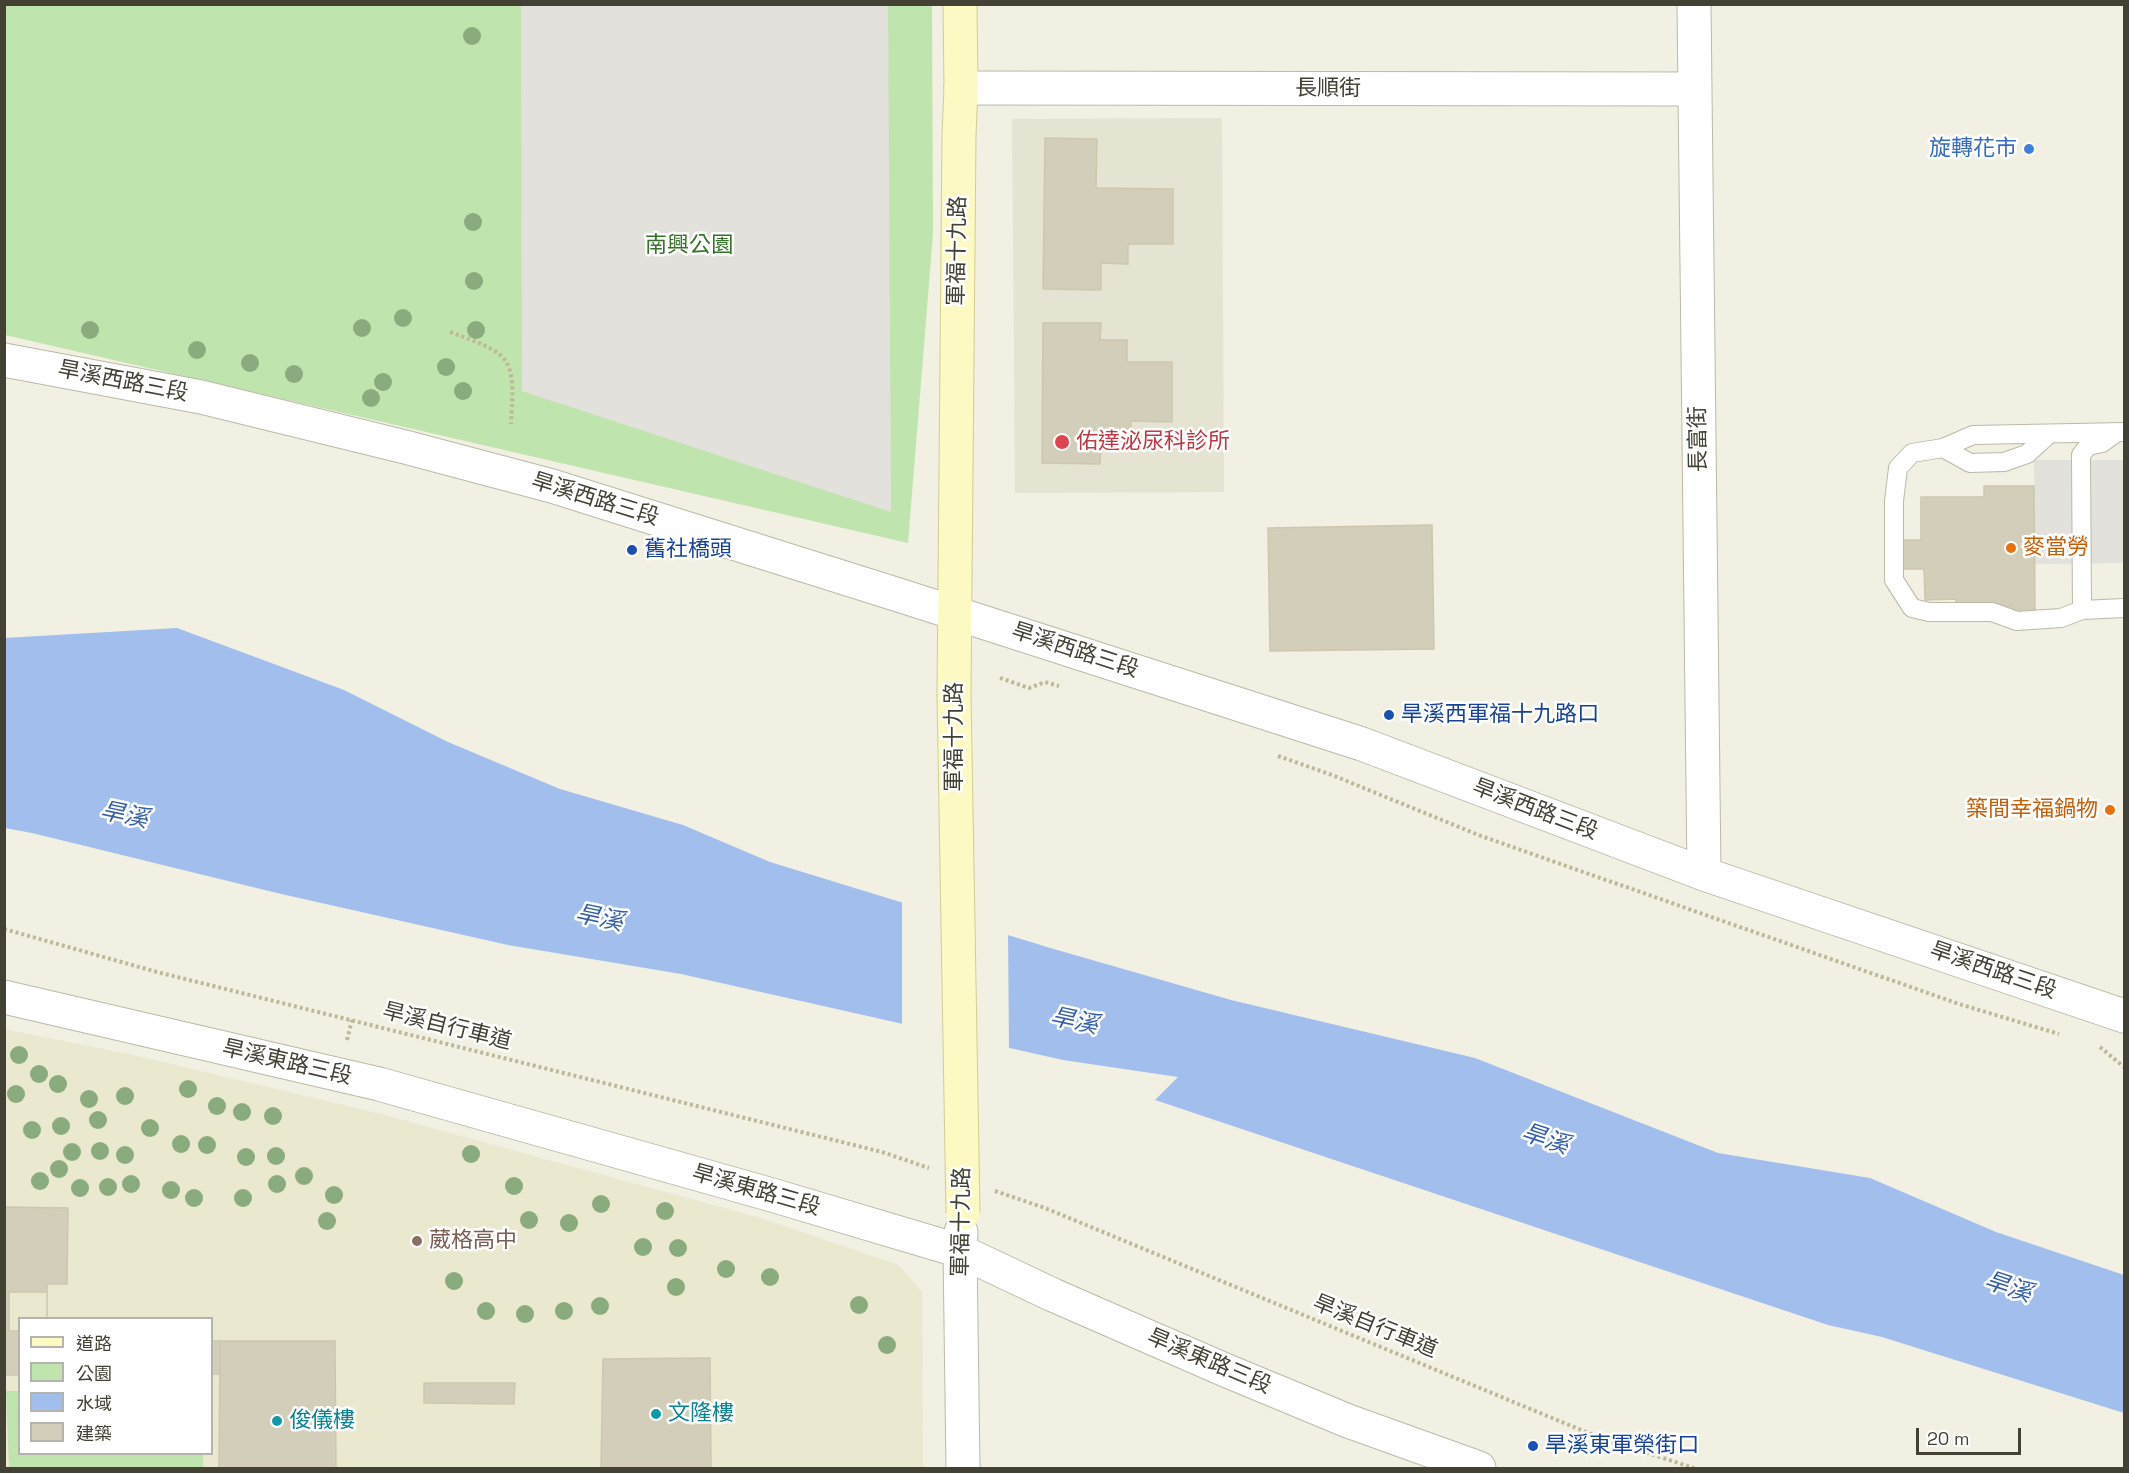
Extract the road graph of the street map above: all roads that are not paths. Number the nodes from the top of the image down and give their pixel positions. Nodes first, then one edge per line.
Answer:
1 (960, 4) edge
2 (1694, 4) edge
3 (961, 88) junction
4 (1695, 89) junction
5 (4, 360) edge
6 (2121, 432) edge
7 (2049, 434) junction
8 (1943, 448) junction
9 (2124, 608) edge
10 (2082, 610) junction
11 (954, 613) junction
12 (1704, 874) junction
13 (4, 997) edge
14 (2124, 1016) edge
15 (960, 1251) junction
16 (963, 1468) edge
17 (1479, 1468) edge

1 - 3 street, 軍福十九路
2 - 4 street, 長富街
3 - 4 street, 長順街
3 - 11 street, 軍福十九路
4 - 12 street, 長富街
5 - 11 street, 旱溪西路三段
6 - 7 lane
6 - 10 lane
7 - 8 lane
7 - 8 lane
8 - 10 lane
9 - 10 lane
11 - 12 street, 旱溪西路三段
11 - 15 street, 軍福十九路, bridge
12 - 14 street, 旱溪西路三段
13 - 15 street, 旱溪東路三段
15 - 16 street, 軍福十九路
15 - 17 street, 旱溪東路三段

